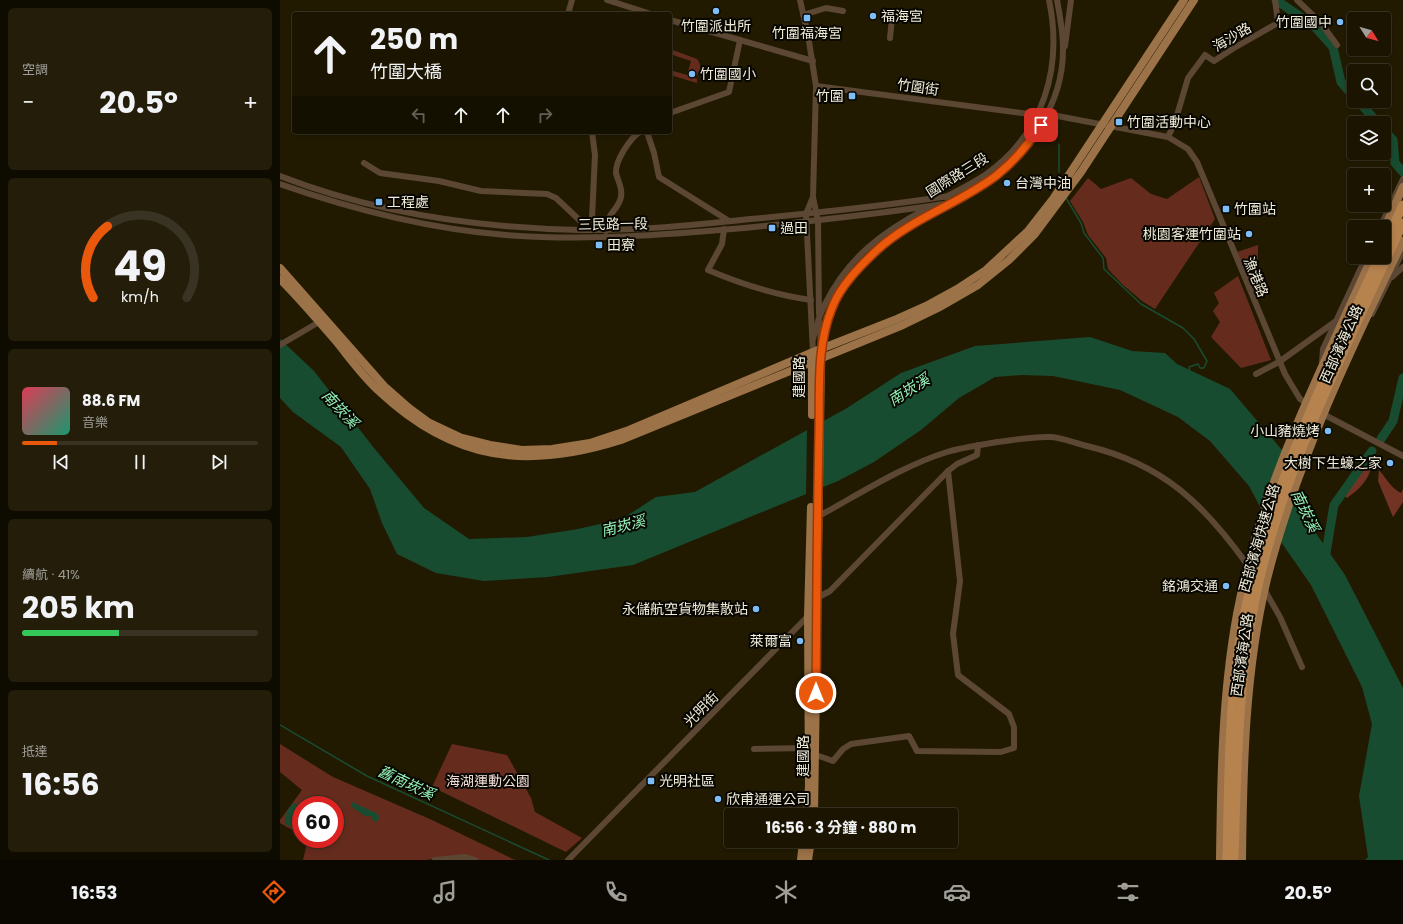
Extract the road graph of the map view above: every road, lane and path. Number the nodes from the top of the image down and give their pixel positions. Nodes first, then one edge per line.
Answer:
1 (572, 0) edge
2 (607, 0) edge
3 (800, 0) edge
4 (1049, 0) edge
5 (1057, 0) edge
6 (1071, 0) edge
7 (1184, 0) edge
8 (1194, 0) edge
9 (1275, 0) edge
10 (1297, 0) edge
11 (843, 11) dead end
12 (569, 12) edge
13 (645, 12) edge
14 (803, 15) junction
15 (892, 18) dead end
16 (672, 21) edge
17 (890, 38) dead end
18 (740, 40) junction
19 (1337, 45) dead end
20 (1063, 49) junction
21 (813, 62) junction
22 (816, 86) junction
23 (672, 112) edge
24 (1042, 115) junction
25 (1102, 125) junction
26 (1111, 126) junction
27 (592, 134) edge
28 (636, 134) edge
29 (648, 134) edge
30 (1168, 137) junction
31 (364, 163) dead end
32 (280, 176) edge
33 (1403, 179) edge
34 (280, 184) edge
35 (1403, 187) edge
36 (949, 196) junction
37 (813, 197) junction
38 (950, 203) junction
39 (1403, 204) edge
40 (929, 207) junction
41 (817, 213) junction
42 (806, 214) junction
43 (592, 218) junction
44 (1383, 220) edge
45 (1388, 220) edge
46 (729, 221) junction
47 (818, 221) junction
48 (807, 222) junction
49 (1403, 223) edge
50 (585, 225) junction
51 (724, 229) junction
52 (580, 230) junction
53 (590, 230) junction
54 (606, 230) junction
55 (1391, 231) edge
56 (606, 238) junction
57 (1403, 241) edge
58 (1403, 251) edge
59 (1363, 264) edge
60 (1369, 264) edge
61 (1376, 264) edge
62 (1403, 267) edge
63 (280, 268) edge
64 (280, 279) edge
65 (1388, 281) junction
66 (811, 300) junction
67 (819, 318) junction
68 (1336, 321) junction
69 (320, 322) junction
70 (813, 339) junction
71 (280, 345) edge
72 (821, 349) junction
73 (812, 352) junction
74 (821, 358) junction
75 (812, 361) junction
76 (1279, 362) junction
77 (1256, 374) dead end
78 (1308, 405) junction
79 (1320, 412) junction
80 (816, 414) junction
81 (978, 445) junction
82 (1403, 456) edge
83 (948, 471) junction
84 (814, 506) junction
85 (817, 517) junction
86 (817, 598) junction
87 (817, 607) junction
88 (808, 616) junction
89 (1302, 667) dead end
90 (808, 748) junction
91 (754, 749) dead end
92 (816, 755) junction
93 (807, 808) edge
94 (814, 808) edge
95 (802, 848) edge
96 (810, 848) edge
97 (435, 860) edge
98 (475, 860) edge
99 (568, 860) edge
100 (801, 860) edge
101 (808, 860) edge
102 (1220, 860) edge
103 (1227, 860) edge
104 (1234, 860) edge
105 (1242, 860) edge

1 - 12 street
2 - 13 street
3 - 14 street
4 - 24 street, 國際路三段
5 - 20 street, 國際路三段
6 - 20 street
7 - 25 main road
8 - 26 main road
9 - 30 street, 海沙路
10 - 19 street
11 - 14 street
14 - 21 street
15 - 17 street
16 - 18 street
18 - 21 street
18 - 23 street
20 - 24 street, 國際路三段
21 - 22 street
22 - 24 street, 竹圍街
22 - 37 street
24 - 25 street, 漁港路
24 - 36 street, 國際路三段
24 - 38 street, 國際路三段
25 - 26 street, 漁港路
25 - 72 main road
26 - 30 street, 漁港路
26 - 74 main road
27 - 43 street
28 - 54 street
29 - 46 street
30 - 76 street, 漁港路
31 - 50 street
32 - 52 street, 三民路一段
33 - 44 street
34 - 56 street, 三民路一段
35 - 45 main road
36 - 40 street, 國際路三段
36 - 41 street, 三民路一段
37 - 41 street
37 - 42 street
38 - 40 street, 三民路一段
38 - 72 street, 國際路三段
39 - 55 highway
40 - 47 street, 三民路一段
40 - 67 street, 國際路三段
41 - 42 street, 三民路一段
41 - 47 street
42 - 46 street, 三民路一段
42 - 48 street
43 - 50 street
43 - 54 street
46 - 54 street, 三民路一段
47 - 48 street, 三民路一段
47 - 67 street
48 - 51 street, 三民路一段
48 - 66 street
49 - 104 highway, 西部濱海快速公路, bridge
50 - 52 street
50 - 53 street
51 - 56 street, 三民路一段
51 - 66 street
52 - 53 street, 三民路一段
53 - 54 street, 三民路一段
54 - 56 street
57 - 105 main road, 西部濱海公路, bridge
58 - 65 street
59 - 68 street
60 - 102 main road, 西部濱海公路, bridge
61 - 103 highway, 西部濱海快速公路, bridge
62 - 65 street
63 - 73 main road
64 - 69 main road
65 - 79 street
66 - 70 street
67 - 70 street, 國際路三段
67 - 72 street
68 - 76 street
68 - 78 street
69 - 71 street
69 - 75 main road
70 - 73 street, 建國路
72 - 73 main road
72 - 74 street, 建國路
73 - 75 main road, 建國路
74 - 75 main road
74 - 80 main road, 建國路
75 - 80 main road, 建國路
76 - 77 street
76 - 78 street, 漁港路
78 - 79 street, 漁港路
79 - 82 street, 漁港路
80 - 84 main road
81 - 83 street
81 - 85 street
81 - 89 street
83 - 86 street
83 - 92 street
84 - 85 main road, 建國路
84 - 88 main road, 建國路
85 - 86 main road, 建國路
86 - 87 main road, 建國路
87 - 88 street, 光明街
87 - 92 main road, 建國路
88 - 90 main road, 建國路
88 - 99 street, 光明街
90 - 91 street
90 - 93 main road, 建國路
92 - 94 main road, 建國路
95 - 100 main road
96 - 101 main road
97 - 98 street

